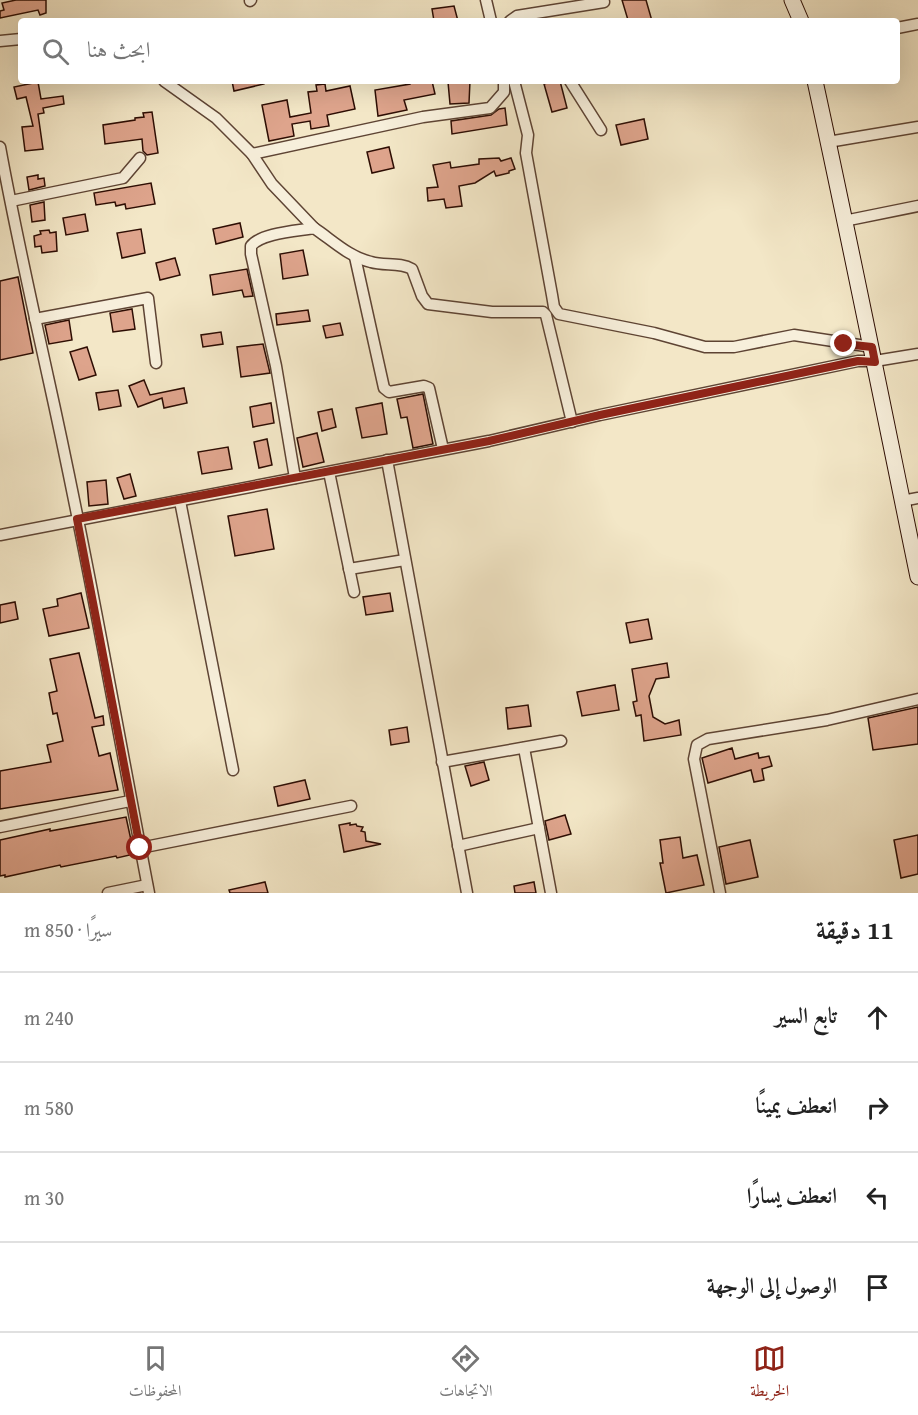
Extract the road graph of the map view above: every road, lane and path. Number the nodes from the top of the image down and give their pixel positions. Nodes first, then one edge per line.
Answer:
1 (486, 0) edge
2 (792, 0) edge
3 (604, 2) dead end
4 (545, 16) edge
5 (490, 18) edge
6 (514, 18) edge
7 (800, 18) edge
8 (918, 24) edge
9 (900, 27) edge
10 (18, 39) edge
11 (0, 41) edge
12 (168, 84) edge
13 (504, 84) edge
14 (515, 84) edge
15 (572, 84) edge
16 (816, 84) edge
17 (918, 127) edge
18 (601, 130) dead end
19 (828, 142) junction
20 (0, 147) edge
21 (252, 154) junction
22 (140, 158) dead end
23 (1, 162) edge
24 (11, 201) junction
25 (918, 206) edge
26 (843, 221) junction
27 (314, 228) junction
28 (355, 257) junction
29 (34, 320) junction
30 (874, 354) junction
31 (918, 354) edge
32 (156, 363) dead end
33 (572, 422) junction
34 (443, 449) junction
35 (387, 460) junction
36 (329, 472) junction
37 (295, 478) junction
38 (918, 498) edge
39 (180, 501) junction
40 (902, 501) junction
41 (77, 519) junction
42 (0, 535) edge
43 (405, 560) junction
44 (349, 569) junction
45 (918, 577) edge
46 (354, 592) dead end
47 (918, 699) edge
48 (561, 741) dead end
49 (524, 748) junction
50 (442, 762) junction
51 (233, 770) dead end
52 (130, 801) junction
53 (351, 806) dead end
54 (0, 827) edge
55 (539, 828) junction
56 (458, 846) junction
57 (140, 848) junction
58 (148, 889) edge
59 (108, 893) edge
60 (467, 893) edge
61 (551, 893) edge
62 (720, 893) edge

1 - 5 street
2 - 7 main road
3 - 4 street
4 - 6 street
8 - 9 street
10 - 11 street
12 - 21 street
13 - 21 street
14 - 30 street
15 - 18 street
16 - 19 main road
17 - 19 street
19 - 26 main road
20 - 23 street
21 - 27 street
22 - 24 street
23 - 24 street
24 - 29 street
25 - 26 street
26 - 30 main road
27 - 28 street
27 - 37 street
28 - 33 street
28 - 34 street
29 - 32 street
29 - 41 street
30 - 31 street
30 - 33 street
30 - 40 main road
33 - 34 street
34 - 35 street
35 - 36 street
35 - 43 street
36 - 37 street
36 - 44 street
37 - 39 street
38 - 40 street
39 - 41 street
39 - 51 street
40 - 45 main road
41 - 42 street
41 - 52 street
43 - 44 street
43 - 50 street
44 - 46 street
47 - 62 street
48 - 49 street
49 - 50 street
49 - 55 street
50 - 56 street
52 - 54 street
52 - 57 street
53 - 57 street
55 - 56 street
55 - 61 street
56 - 60 street
57 - 58 street
58 - 59 street

